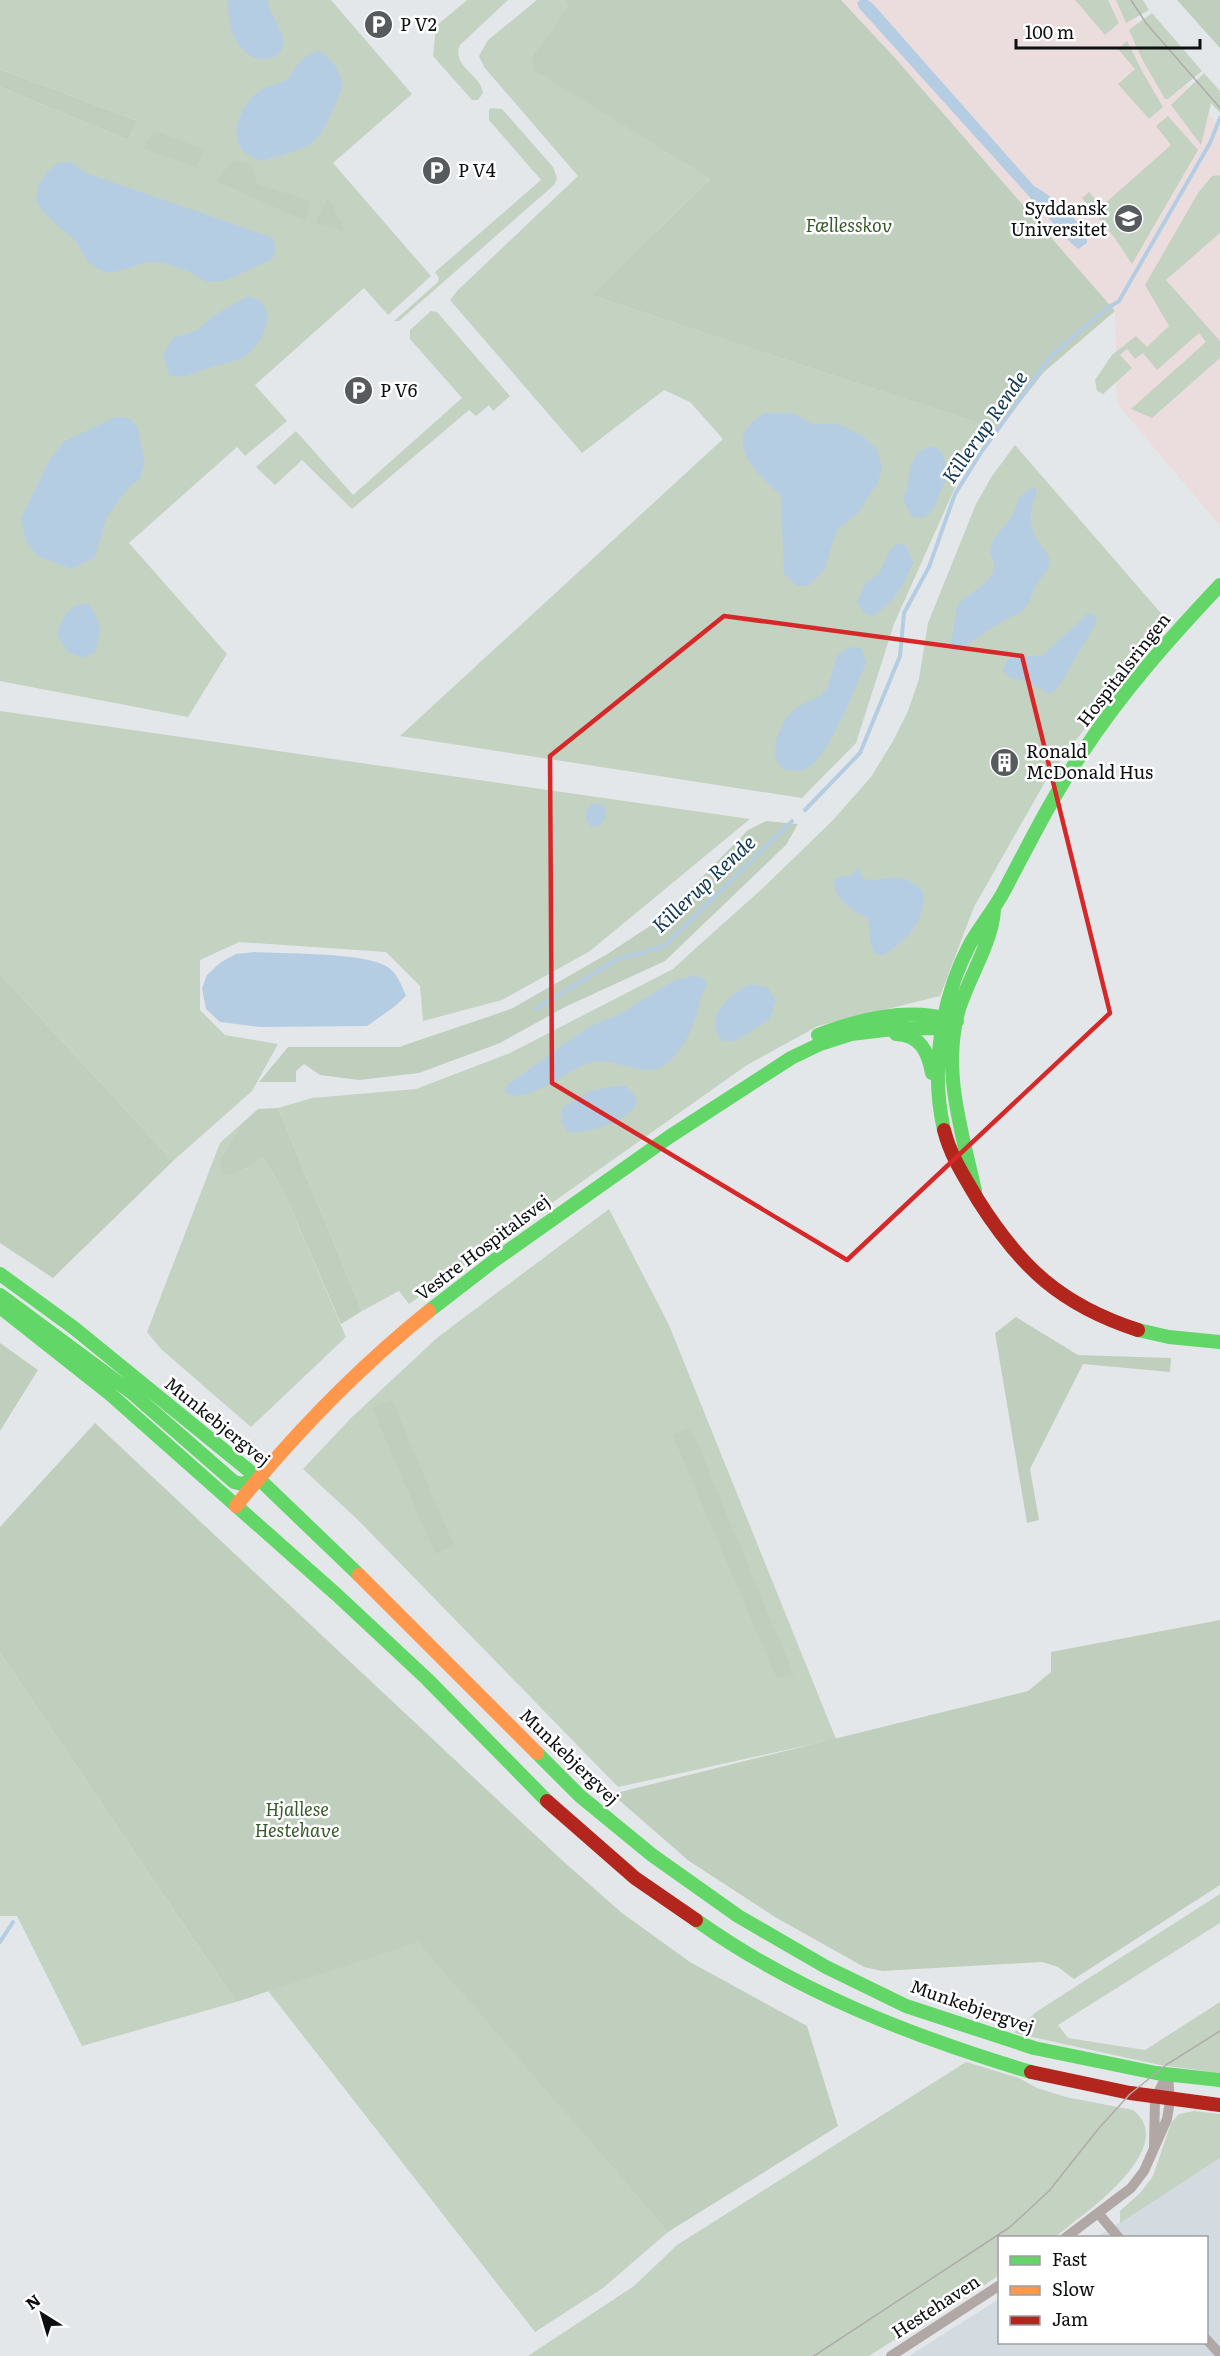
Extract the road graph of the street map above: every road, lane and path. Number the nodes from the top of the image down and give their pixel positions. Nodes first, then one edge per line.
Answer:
1 (1220, 585) edge
2 (947, 1022) junction
3 (786, 1061) junction
4 (941, 1109) junction
5 (975, 1194) junction
6 (0, 1274) edge
7 (0, 1295) edge
8 (0, 1307) edge
9 (1220, 1342) edge
10 (258, 1478) junction
11 (236, 1506) junction
12 (1168, 2075) junction
13 (1220, 2080) edge
14 (1155, 2099) junction
15 (1170, 2101) junction
16 (1220, 2105) edge
17 (1154, 2149) junction
18 (1098, 2213) junction
19 (1068, 2236) edge
20 (1117, 2236) edge
21 (998, 2285) edge
22 (1208, 2341) edge
23 (1220, 2354) edge
24 (891, 2356) edge

1 - 2 street, Hospitalsringen
2 - 3 street, Vestre Hospitalsvej
2 - 4 street, Hospitalsringen
2 - 5 street, Hospitalsringen
3 - 4 street
3 - 10 street, Vestre Hospitalsvej
4 - 5 street, Hospitalsringen
5 - 9 street, Hospitalsringen
6 - 10 street, Munkebjergvej
7 - 10 street
8 - 11 street
10 - 11 street, Vestre Hospitalsvej
10 - 12 street, Munkebjergvej
11 - 14 street
12 - 13 street, Munkebjergvej
12 - 14 street
12 - 15 street
14 - 15 street
14 - 17 street
15 - 16 street
15 - 17 street
17 - 18 street
18 - 19 street
18 - 20 street
21 - 24 street, Hestehaven
22 - 23 street

